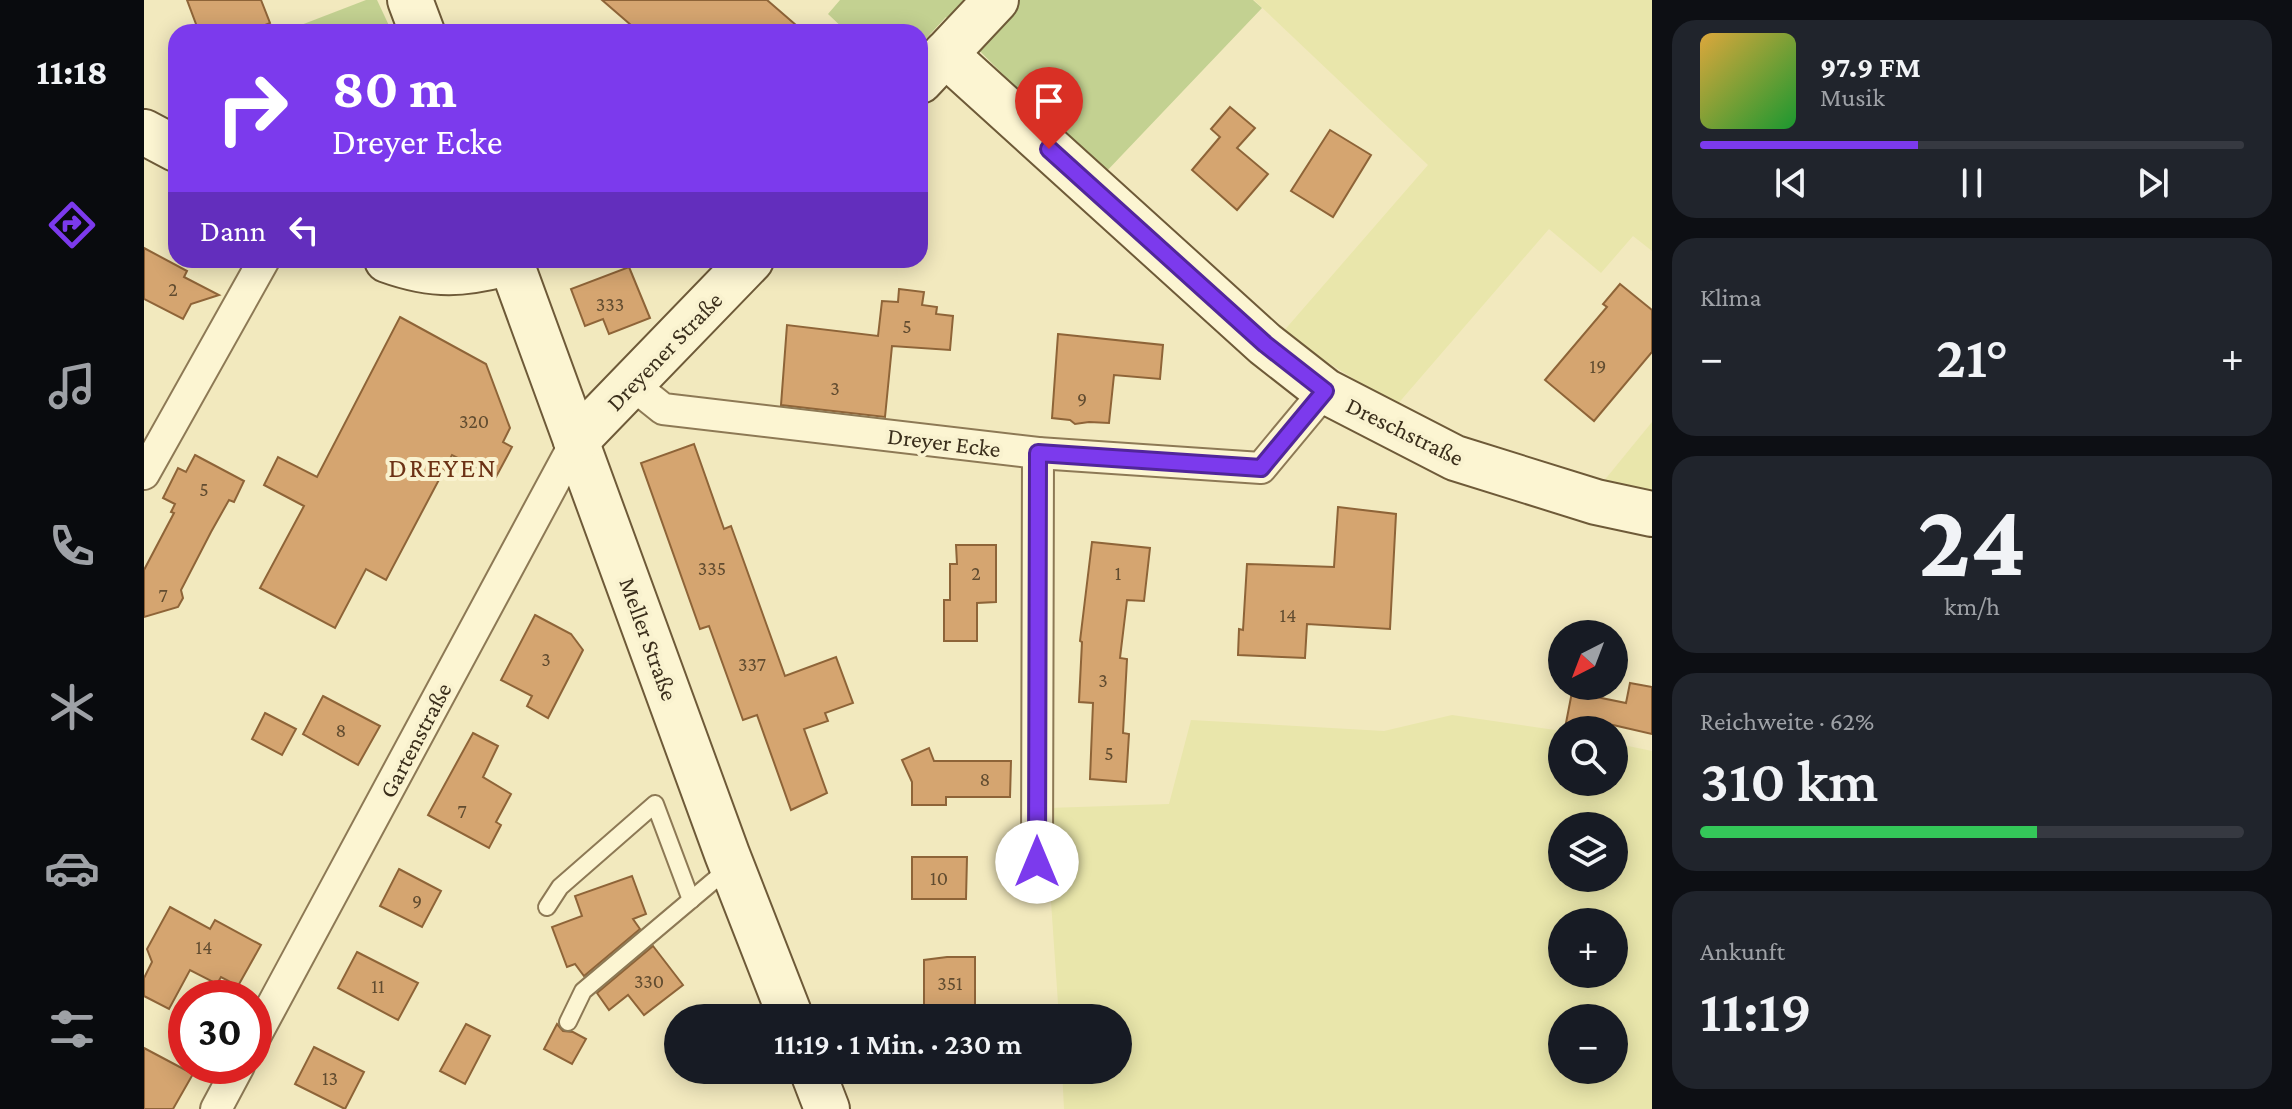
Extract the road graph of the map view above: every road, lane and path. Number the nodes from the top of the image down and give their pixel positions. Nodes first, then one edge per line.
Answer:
1 (410, 0) edge
2 (996, 0) edge
3 (419, 24) edge
4 (933, 68) edge
5 (144, 132) edge
6 (168, 145) edge
7 (260, 268) edge
8 (415, 268) edge
9 (487, 268) edge
10 (513, 268) edge
11 (743, 268) edge
12 (633, 385) junction
13 (1325, 391) junction
14 (576, 441) junction
15 (1038, 453) junction
16 (144, 474) edge
17 (1652, 514) edge
18 (1037, 862) dead end
19 (732, 865) junction
20 (691, 900) junction
21 (547, 907) dead end
22 (786, 1004) edge
23 (272, 1006) edge
24 (568, 1022) dead end
25 (229, 1084) edge
26 (216, 1109) edge

1 - 3 street
2 - 4 street
4 - 13 street, Dreschstraße
5 - 6 street
7 - 16 street
8 - 9 street
10 - 14 street, Meller Straße
11 - 12 street, Dreyener Straße
12 - 14 street, Dreyener Straße
12 - 15 street, Dreyer Ecke
13 - 15 street, Dreyer Ecke
13 - 17 street, Dreschstraße
14 - 19 street, Meller Straße
14 - 23 street, Gartenstraße
15 - 18 street
19 - 20 lane
19 - 22 street, Meller Straße
20 - 21 lane
20 - 24 lane
25 - 26 street

